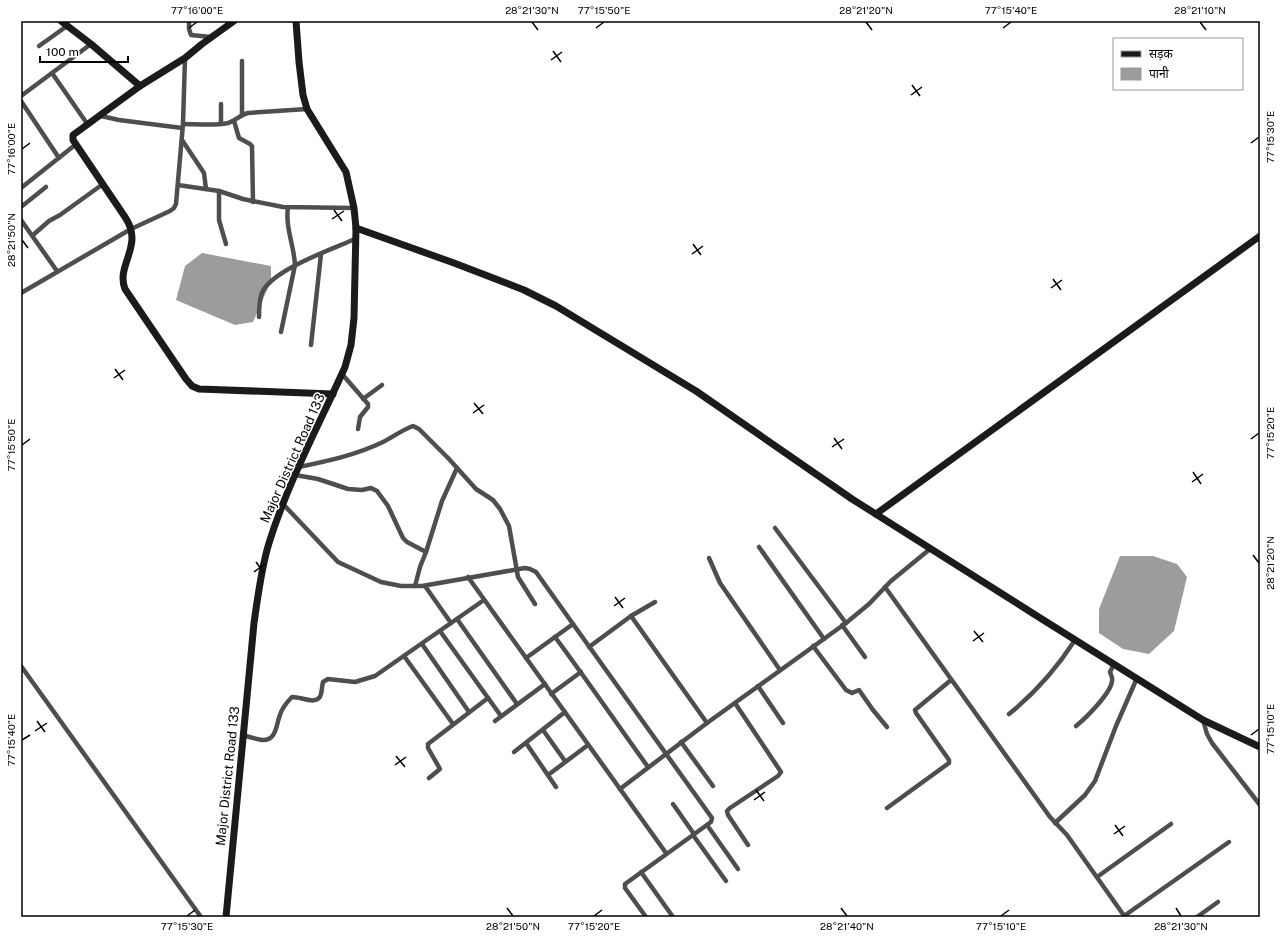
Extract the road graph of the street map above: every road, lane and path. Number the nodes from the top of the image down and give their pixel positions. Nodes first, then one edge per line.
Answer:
1 (61, 21) edge
2 (189, 21) edge
3 (234, 21) edge
4 (296, 21) edge
5 (68, 26) junction
6 (211, 37) junction
7 (91, 44) junction
8 (39, 46) dead end
9 (185, 58) junction
10 (242, 61) dead end
11 (52, 73) junction
12 (140, 86) junction
13 (21, 96) edge
14 (21, 101) edge
15 (221, 104) dead end
16 (308, 109) junction
17 (242, 115) junction
18 (100, 116) junction
19 (234, 121) junction
20 (221, 123) junction
21 (88, 125) junction
22 (183, 126) junction
23 (182, 139) junction
24 (75, 145) junction
25 (59, 158) junction
26 (103, 184) junction
27 (178, 185) junction
28 (46, 187) dead end
29 (21, 188) edge
30 (206, 189) junction
31 (219, 191) junction
32 (253, 202) junction
33 (21, 206) edge
34 (288, 207) junction
35 (354, 208) junction
36 (21, 220) edge
37 (356, 228) junction
38 (131, 229) junction
39 (33, 235) junction
40 (1260, 236) edge
41 (355, 239) junction
42 (226, 244) dead end
43 (321, 254) junction
44 (295, 265) junction
45 (57, 271) junction
46 (21, 293) edge
47 (260, 317) dead end
48 (281, 332) dead end
49 (311, 345) dead end
50 (342, 374) junction
51 (382, 385) dead end
52 (333, 394) junction
53 (364, 399) junction
54 (358, 429) dead end
55 (299, 467) junction
56 (457, 468) junction
57 (295, 475) junction
58 (282, 503) junction
59 (876, 514) junction
60 (775, 528) dead end
61 (759, 546) dead end
62 (930, 549) junction
63 (426, 552) junction
64 (709, 558) dead end
65 (516, 569) junction
66 (468, 577) junction
67 (415, 586) junction
68 (425, 586) junction
69 (885, 587) junction
70 (484, 600) junction
71 (655, 602) dead end
72 (535, 604) dead end
73 (631, 616) junction
74 (456, 619) junction
75 (451, 623) junction
76 (572, 624) junction
77 (844, 624) junction
78 (440, 631) junction
79 (555, 637) junction
80 (824, 639) junction
81 (1075, 640) junction
82 (422, 644) junction
83 (813, 646) junction
84 (589, 647) junction
85 (404, 656) junction
86 (865, 657) dead end
87 (526, 658) junction
88 (1114, 664) junction
89 (21, 666) edge
90 (780, 670) junction
91 (581, 672) junction
92 (1137, 678) junction
93 (951, 680) junction
94 (545, 684) junction
95 (758, 686) junction
96 (552, 694) junction
97 (488, 698) junction
98 (735, 703) junction
99 (517, 704) junction
100 (469, 712) junction
101 (565, 712) junction
102 (1009, 714) dead end
103 (501, 716) junction
104 (1203, 720) junction
105 (495, 721) dead end
106 (707, 723) junction
107 (783, 723) dead end
108 (453, 724) junction
109 (1076, 726) dead end
110 (887, 727) dead end
111 (542, 730) junction
112 (243, 735) junction
113 (682, 742) junction
114 (526, 743) junction
115 (588, 745) junction
116 (1260, 747) edge
117 (514, 752) dead end
118 (666, 754) junction
119 (565, 761) junction
120 (648, 767) junction
121 (548, 775) junction
122 (429, 778) dead end
123 (714, 786) dead end
124 (556, 787) dead end
125 (620, 789) junction
126 (673, 804) dead end
127 (1260, 805) edge
128 (887, 808) dead end
129 (1055, 823) junction
130 (1171, 824) dead end
131 (707, 825) junction
132 (693, 834) junction
133 (1229, 842) dead end
134 (748, 845) dead end
135 (666, 853) junction
136 (738, 869) dead end
137 (641, 872) junction
138 (1097, 877) junction
139 (726, 881) dead end
140 (1218, 902) dead end
141 (201, 917) edge
142 (226, 917) edge
143 (646, 917) edge
144 (674, 917) edge
145 (1125, 917) edge
146 (1197, 917) edge

1 - 5 street
2 - 6 street
3 - 6 street
4 - 16 street, Major District Road 133
5 - 7 street
5 - 8 street
6 - 9 street
7 - 11 street
7 - 12 street
9 - 12 street
9 - 22 street
10 - 17 street
11 - 13 street
11 - 21 street
12 - 18 street
14 - 25 street
15 - 20 street
16 - 17 street
16 - 35 street, Major District Road 133
17 - 19 street
18 - 21 street
18 - 22 street
19 - 20 street
19 - 32 street
20 - 22 street
21 - 24 street
22 - 23 street
23 - 27 street
23 - 30 street
24 - 25 street
24 - 26 street
25 - 29 street
26 - 38 street
26 - 39 street
27 - 30 street
27 - 38 street
28 - 33 street
30 - 31 street
31 - 32 street
31 - 42 street
32 - 34 street
34 - 35 street
34 - 44 street
35 - 37 street, Major District Road 133
36 - 39 street
37 - 41 street, Major District Road 133
37 - 59 street
38 - 45 street
38 - 52 street
39 - 45 street
40 - 59 street
41 - 43 street
41 - 50 street, Major District Road 133
43 - 44 street
43 - 49 street
44 - 47 street
44 - 48 street
45 - 46 street
50 - 52 street, Major District Road 133
50 - 53 street
51 - 53 street
52 - 55 street, Major District Road 133
53 - 54 street
55 - 56 street
55 - 57 street, Major District Road 133
56 - 63 street
56 - 65 street
57 - 58 street, Major District Road 133
57 - 63 street
58 - 67 street
58 - 112 street, Major District Road 133
59 - 62 street
60 - 77 street
61 - 80 street
62 - 69 street
62 - 81 street
63 - 67 street
64 - 90 street
65 - 66 street
65 - 72 street
65 - 76 street
66 - 68 street
66 - 70 street
67 - 68 street
68 - 75 street
69 - 77 street
69 - 93 street
70 - 74 street
70 - 87 street
71 - 73 street
73 - 84 street
73 - 106 street
74 - 75 street
74 - 99 street
75 - 78 street
76 - 79 street
76 - 84 street
77 - 80 street
77 - 86 street
78 - 82 street
78 - 97 street
79 - 87 street
79 - 91 street
80 - 83 street
81 - 88 street
81 - 102 street
82 - 85 street
82 - 100 street
83 - 90 street
83 - 110 street
84 - 118 street
85 - 108 street
85 - 112 street
87 - 94 street
88 - 92 street
88 - 109 street
89 - 141 street
90 - 95 street
91 - 96 street
91 - 120 street
92 - 104 street
92 - 129 street
93 - 128 street
93 - 129 street
94 - 96 street
94 - 99 street
95 - 98 street
95 - 107 street
96 - 101 street
97 - 100 street
97 - 103 street
98 - 106 street
98 - 134 street
99 - 103 street
100 - 108 street
101 - 111 street
101 - 115 street
103 - 105 street
104 - 116 street
104 - 127 street
106 - 113 street
108 - 122 street
111 - 114 street
111 - 119 street
112 - 142 street, Major District Road 133
113 - 118 street
113 - 123 street
114 - 117 street
114 - 121 street
115 - 119 street
115 - 125 street
118 - 120 street
118 - 131 street
119 - 121 street
120 - 125 street
121 - 124 street
125 - 135 street
126 - 132 street
129 - 138 street
130 - 138 street
131 - 132 street
131 - 136 street
132 - 135 street
132 - 139 street
133 - 145 street
135 - 137 street
137 - 143 street
137 - 144 street
138 - 145 street
140 - 146 street

